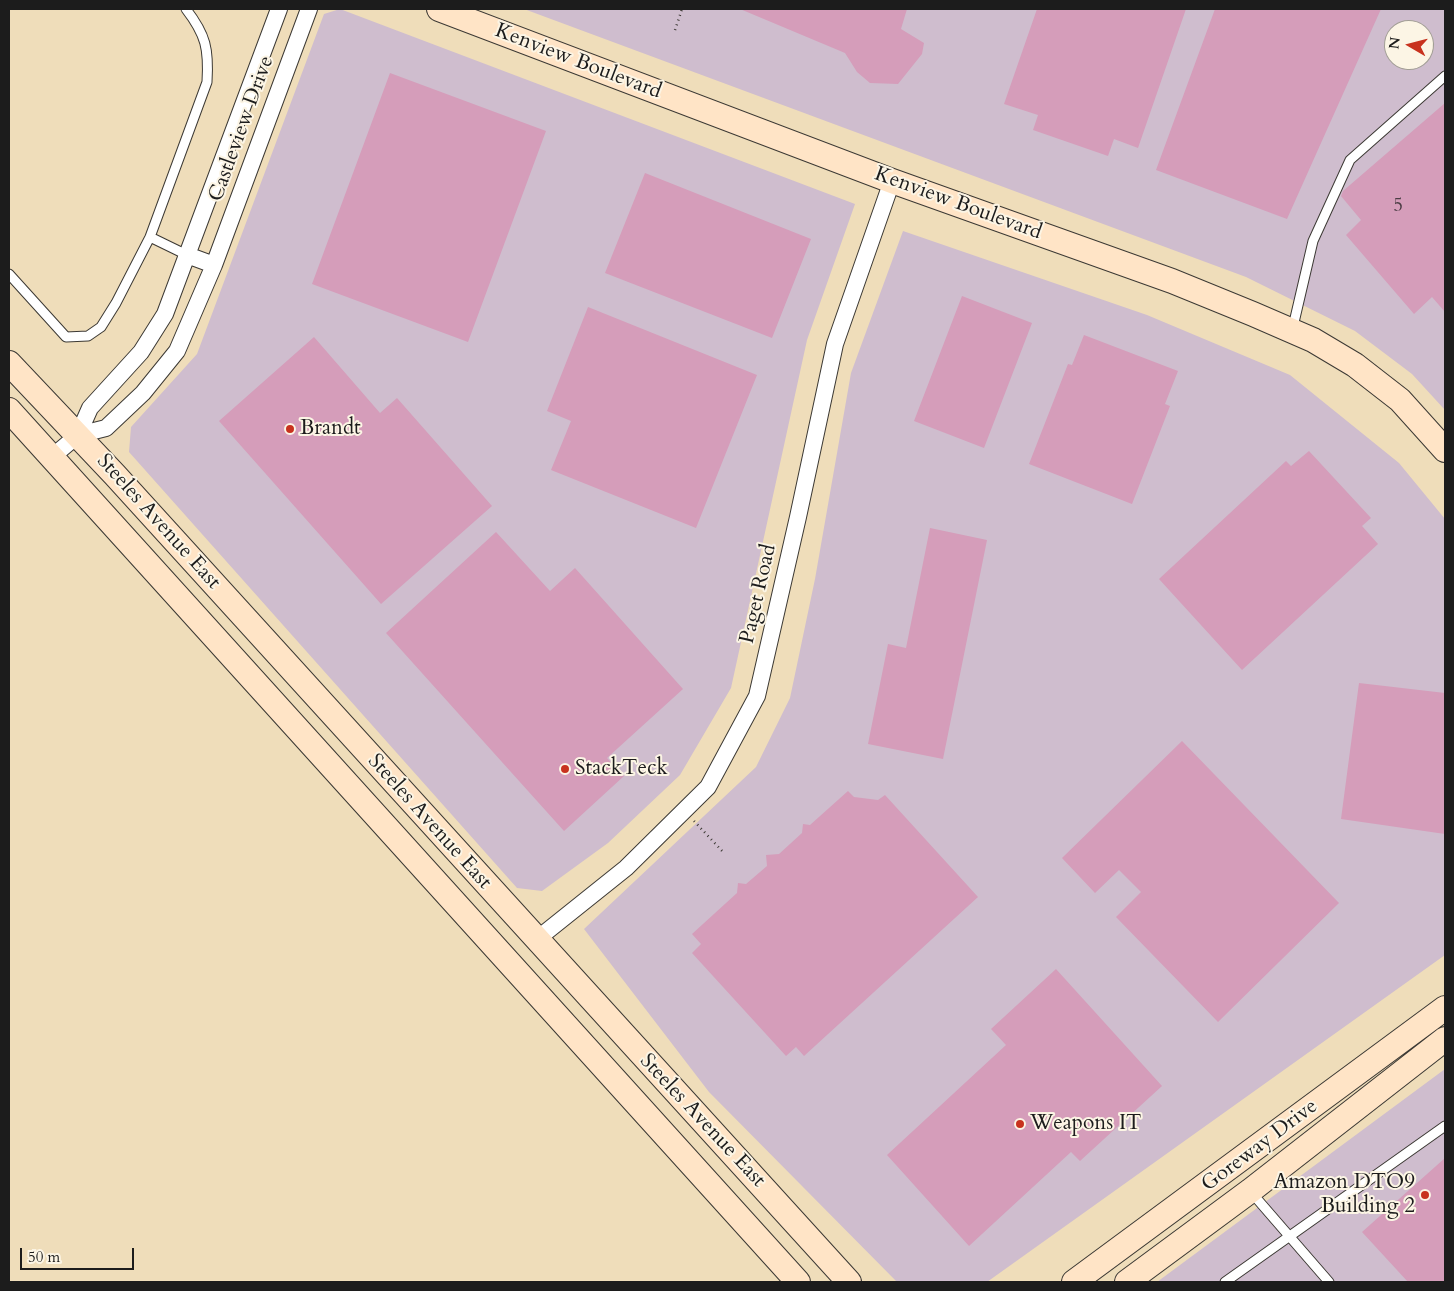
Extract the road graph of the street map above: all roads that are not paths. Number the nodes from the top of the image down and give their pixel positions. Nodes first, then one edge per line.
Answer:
1 (186, 9) edge
2 (279, 9) edge
3 (309, 9) edge
4 (439, 9) edge
5 (1445, 76) edge
6 (892, 181) junction
7 (150, 237) junction
8 (187, 255) junction
9 (214, 265) junction
10 (9, 274) edge
11 (1292, 331) junction
12 (9, 363) edge
13 (9, 410) edge
14 (78, 435) junction
15 (1444, 447) edge
16 (52, 457) junction
17 (536, 940) junction
18 (1445, 1008) edge
19 (1445, 1039) edge
20 (1445, 1126) edge
21 (1250, 1191) junction
22 (1288, 1236) junction
23 (798, 1282) edge
24 (849, 1282) edge
25 (1074, 1282) edge
26 (1127, 1282) edge
27 (1225, 1282) edge
28 (1330, 1282) edge

1 - 7 lane
2 - 8 street, Castleview Drive
3 - 9 street, Castleview Drive
4 - 6 main road, Kenview Boulevard
5 - 11 lane
6 - 11 main road, Kenview Boulevard
6 - 17 street, Paget Road
7 - 8 lane
7 - 10 lane
8 - 9 street
8 - 14 street, Castleview Drive
9 - 14 street, Castleview Drive
11 - 15 main road, Kenview Boulevard
12 - 14 main road, Steeles Avenue East
13 - 16 main road, Steeles Avenue East
14 - 16 street, Castleview Drive
14 - 17 main road, Steeles Avenue East
16 - 23 main road, Steeles Avenue East
17 - 24 main road, Steeles Avenue East
18 - 25 main road, Goreway Drive
19 - 21 main road, Goreway Drive
20 - 22 lane
21 - 22 lane
21 - 26 main road, Goreway Drive
22 - 27 lane
22 - 28 lane

